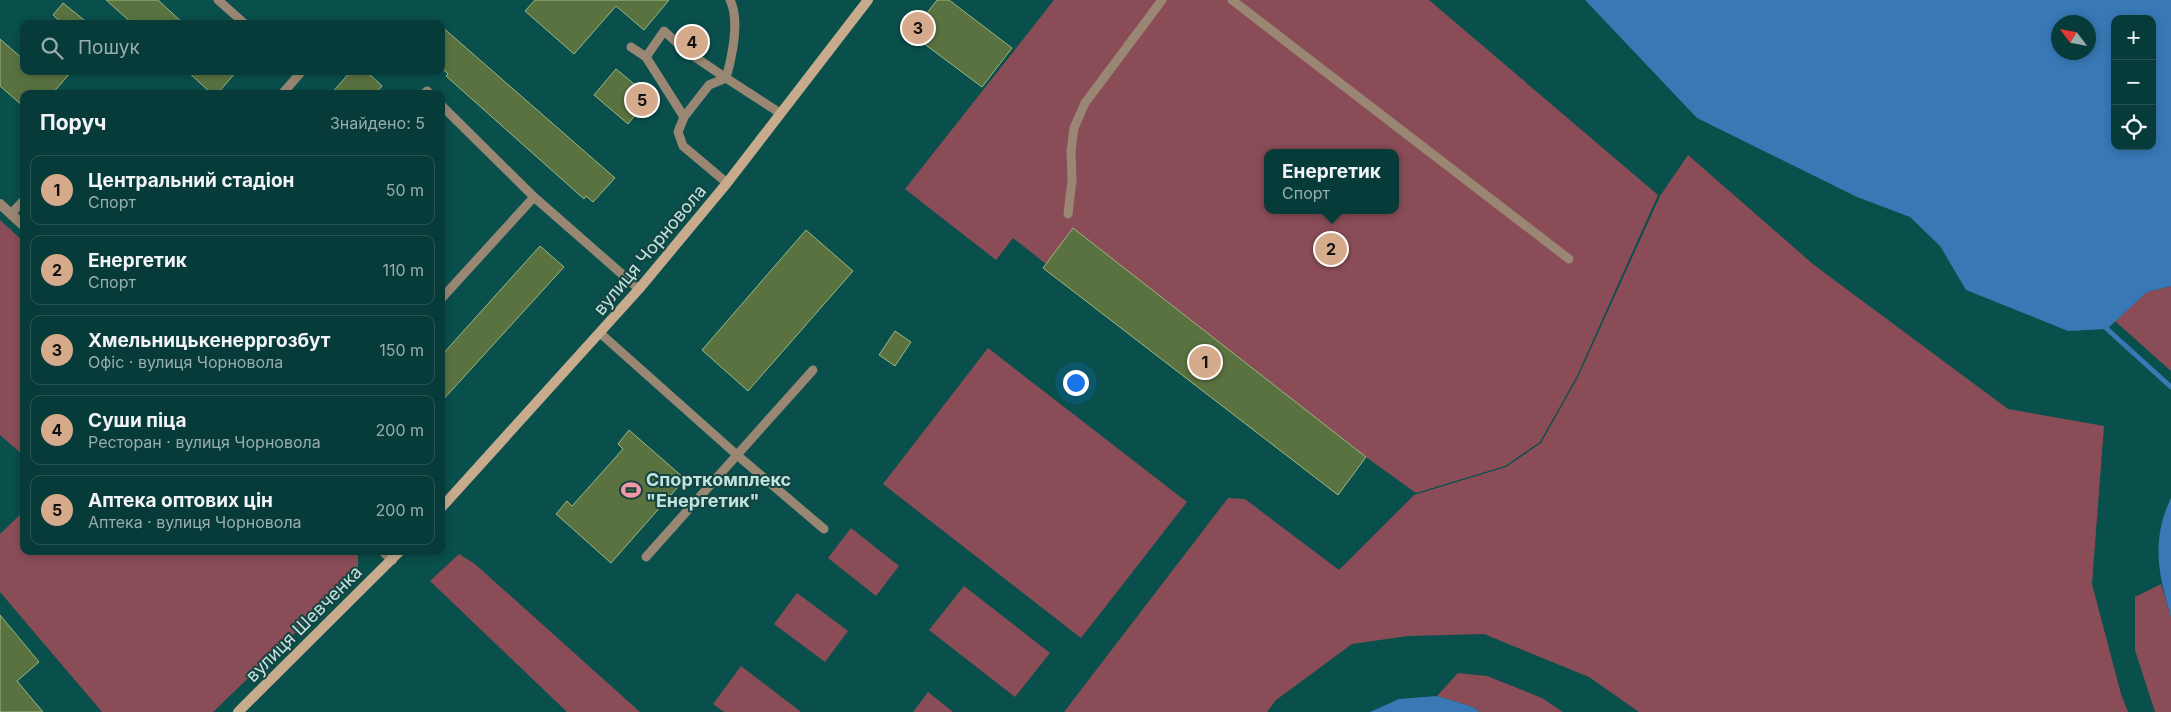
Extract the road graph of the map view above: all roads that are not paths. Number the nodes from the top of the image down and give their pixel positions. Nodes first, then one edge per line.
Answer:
1 (218, 0) edge
2 (730, 0) edge
3 (868, 0) edge
4 (1162, 0) edge
5 (1232, 0) edge
6 (240, 20) edge
7 (631, 47) dead end
8 (646, 57) junction
9 (298, 75) edge
10 (726, 78) junction
11 (285, 90) edge
12 (445, 109) edge
13 (780, 113) junction
14 (684, 117) junction
15 (727, 183) junction
16 (534, 197) junction
17 (0, 204) edge
18 (20, 204) edge
19 (11, 214) junction
20 (1068, 214) dead end
21 (20, 222) edge
22 (1569, 259) dead end
23 (639, 289) junction
24 (445, 295) edge
25 (600, 333) junction
26 (813, 370) dead end
27 (737, 455) junction
28 (445, 504) edge
29 (824, 529) dead end
30 (387, 555) edge
31 (396, 555) edge
32 (646, 557) dead end
33 (392, 560) junction
34 (238, 712) edge

1 - 6 lane
2 - 10 lane
3 - 13 street, вулиця Чорновола
4 - 20 lane
5 - 22 lane
7 - 8 lane
8 - 10 lane
8 - 14 lane
9 - 11 lane
10 - 13 lane
10 - 14 lane
12 - 16 lane
13 - 15 street, вулиця Чорновола
14 - 15 lane
15 - 23 street, вулиця Чорновола
16 - 23 lane
16 - 24 lane
17 - 19 street
18 - 19 lane
19 - 21 street
23 - 25 street, вулиця Чорновола
25 - 27 lane
25 - 28 street, вулиця Чорновола
26 - 27 lane
27 - 29 lane
27 - 32 lane
30 - 33 street
31 - 33 street
33 - 34 street, вулиця Шевченка

